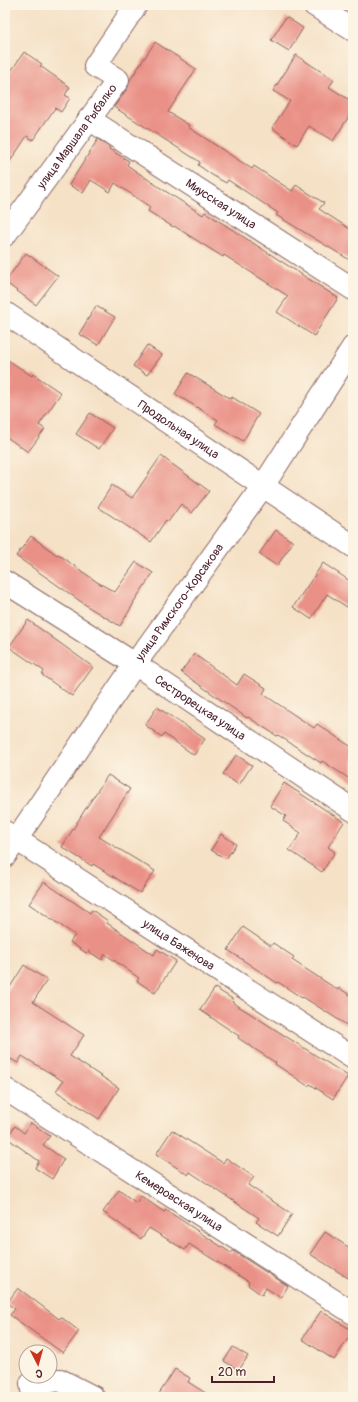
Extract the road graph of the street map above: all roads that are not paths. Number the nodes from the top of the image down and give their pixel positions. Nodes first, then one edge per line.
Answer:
1 (136, 5) edge
2 (314, 5) edge
3 (353, 30) edge
4 (89, 119) junction
5 (5, 235) edge
6 (353, 290) edge
7 (5, 313) edge
8 (353, 347) edge
9 (263, 486) junction
10 (353, 546) edge
11 (5, 582) edge
12 (135, 664) junction
13 (353, 810) edge
14 (9, 842) edge
15 (353, 1058) edge
16 (5, 1089) edge
17 (353, 1313) edge
18 (32, 1397) edge
19 (93, 1397) edge

1 - 4 street, улица Маршала Рыбалко
2 - 3 street
4 - 5 street, улица Маршала Рыбалко
4 - 6 street, Миусская улица
7 - 9 street, Продольная улица
8 - 9 street, улица Римского-Корсакова
9 - 10 street, Продольная улица
9 - 12 street, улица Римского-Корсакова
11 - 12 street, Сестрорецкая улица
12 - 13 street, Сестрорецкая улица
12 - 14 street, улица Римского-Корсакова
14 - 15 street, улица Баженова
16 - 17 street, Кемеровская улица
18 - 19 street

